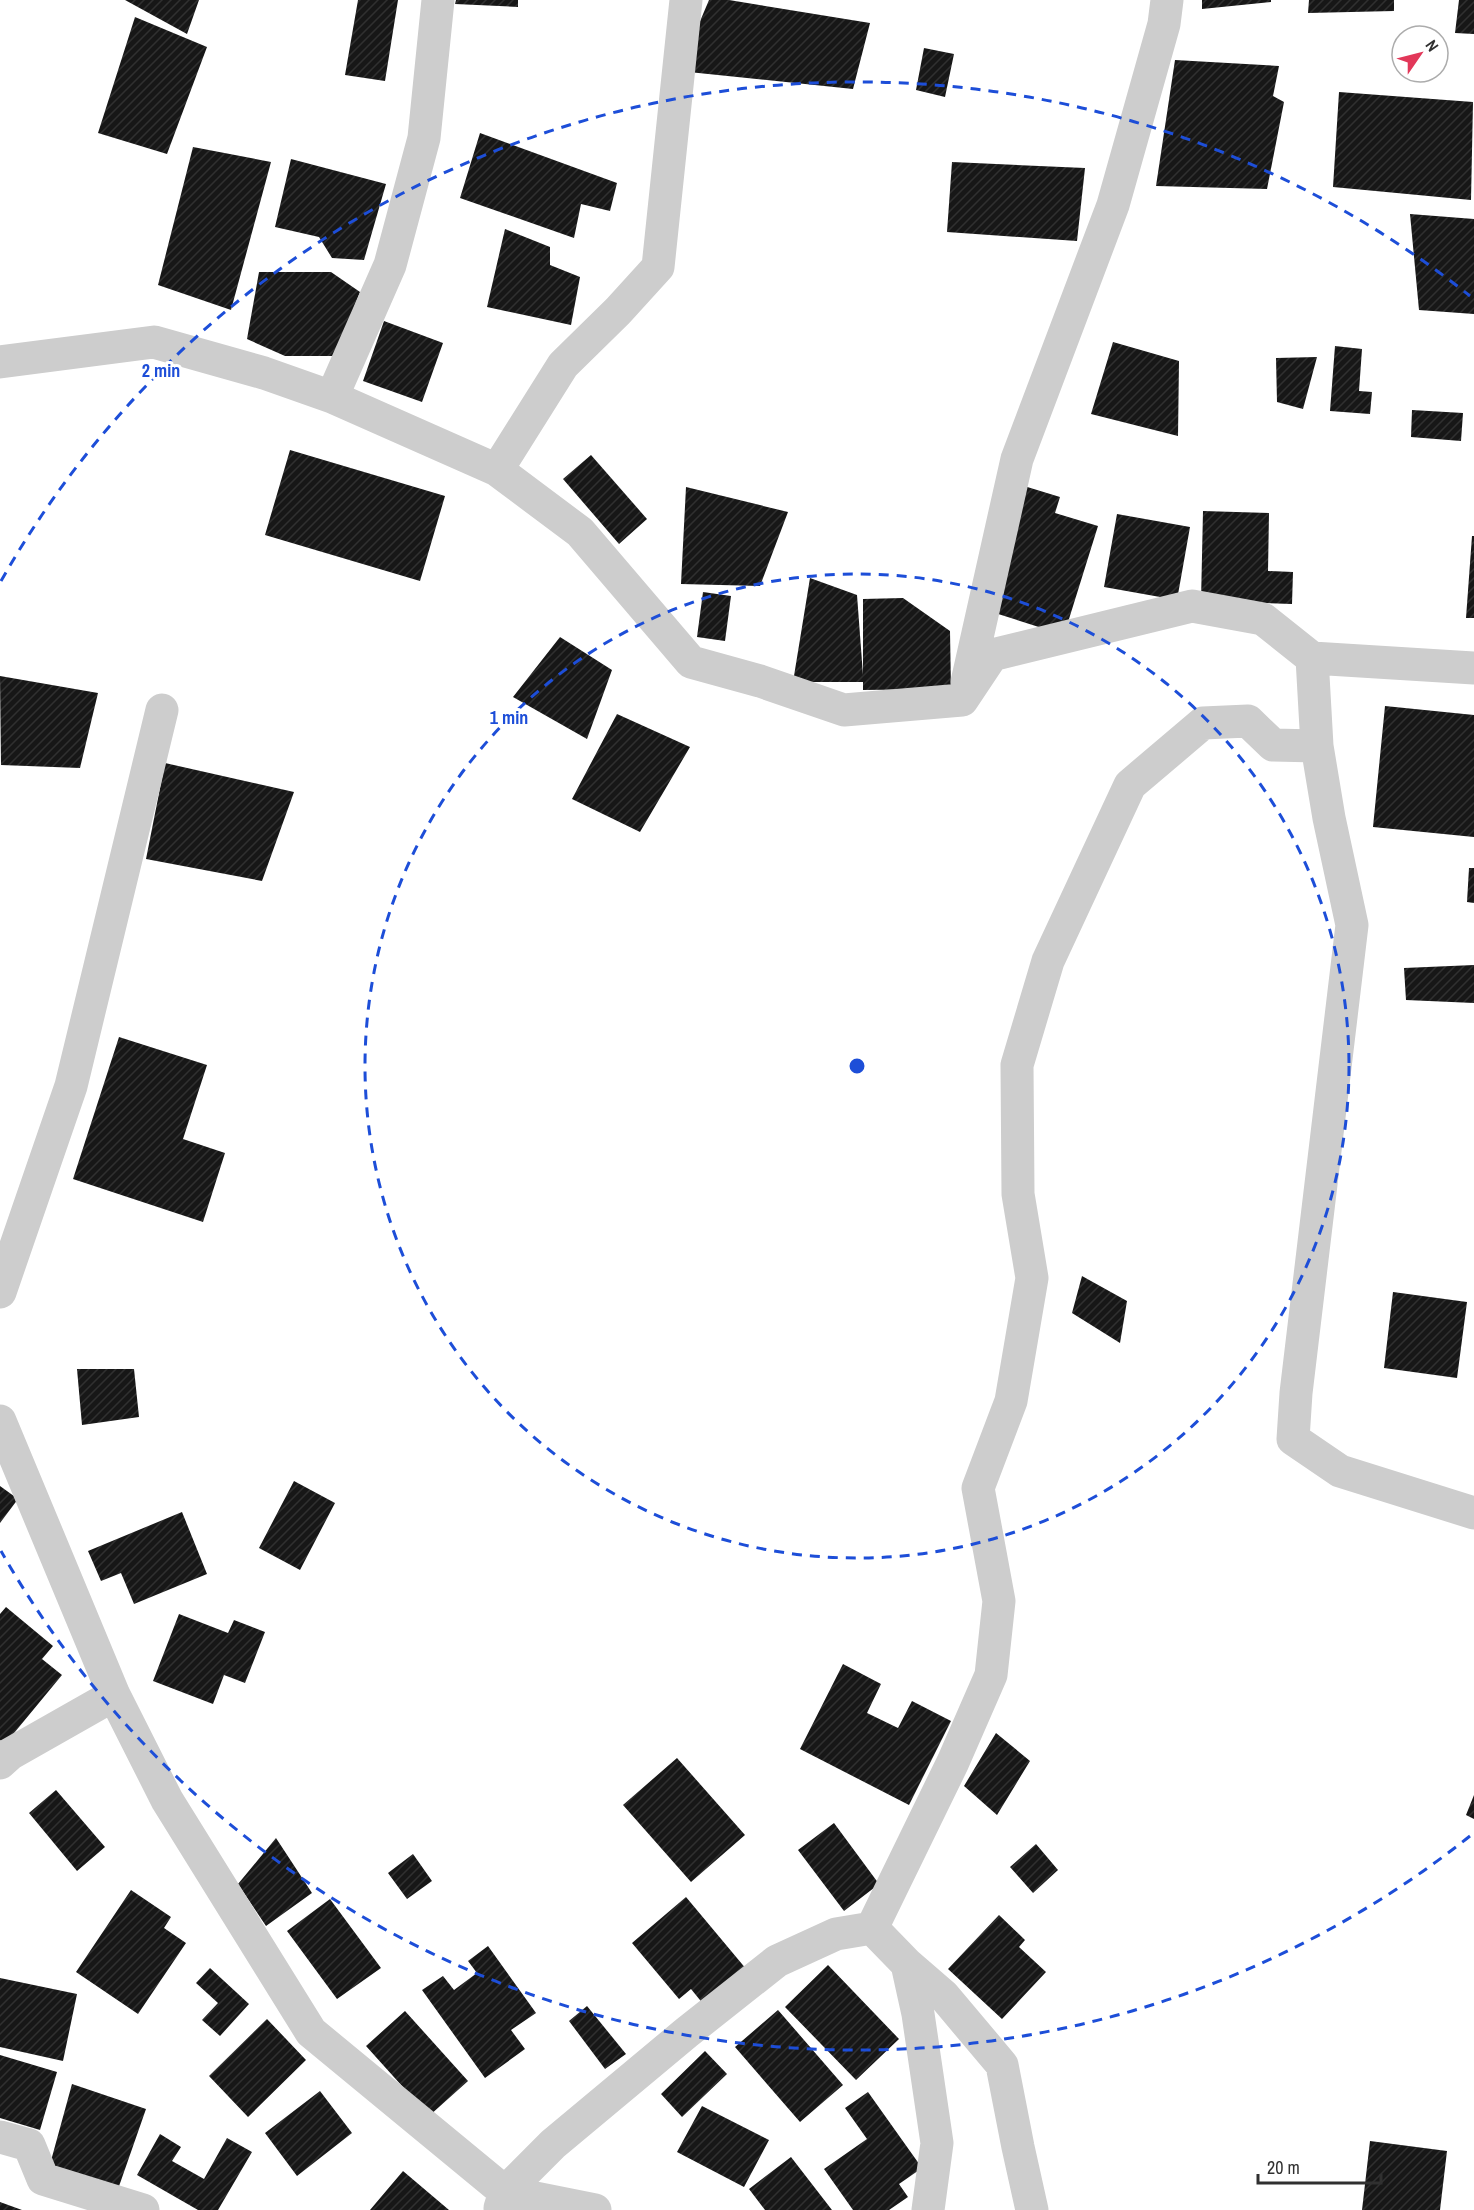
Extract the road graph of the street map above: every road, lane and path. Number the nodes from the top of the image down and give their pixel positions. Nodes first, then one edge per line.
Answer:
1 (438, 0) edge
2 (686, 0) edge
3 (1167, 0) edge
4 (0, 362) edge
5 (332, 397) junction
6 (497, 470) junction
7 (1312, 658) junction
8 (1474, 668) edge
9 (962, 700) junction
10 (162, 710) dead end
11 (1317, 746) junction
12 (0, 1292) edge
13 (0, 1421) edge
14 (1474, 1513) edge
15 (114, 1695) junction
16 (0, 1763) edge
17 (872, 1928) junction
18 (907, 1965) junction
19 (0, 2137) edge
20 (502, 2201) edge
21 (143, 2210) edge
22 (595, 2210) edge
23 (928, 2210) edge
24 (1032, 2210) edge

1 - 5 street
2 - 6 street
3 - 9 street
4 - 5 street
5 - 6 street
6 - 9 street
7 - 8 street
7 - 9 street
7 - 11 street
10 - 12 street
11 - 14 street
11 - 17 street
13 - 15 street
15 - 16 street
15 - 20 street
17 - 18 street
17 - 20 street
18 - 23 street
18 - 24 street
19 - 21 street
20 - 22 street

